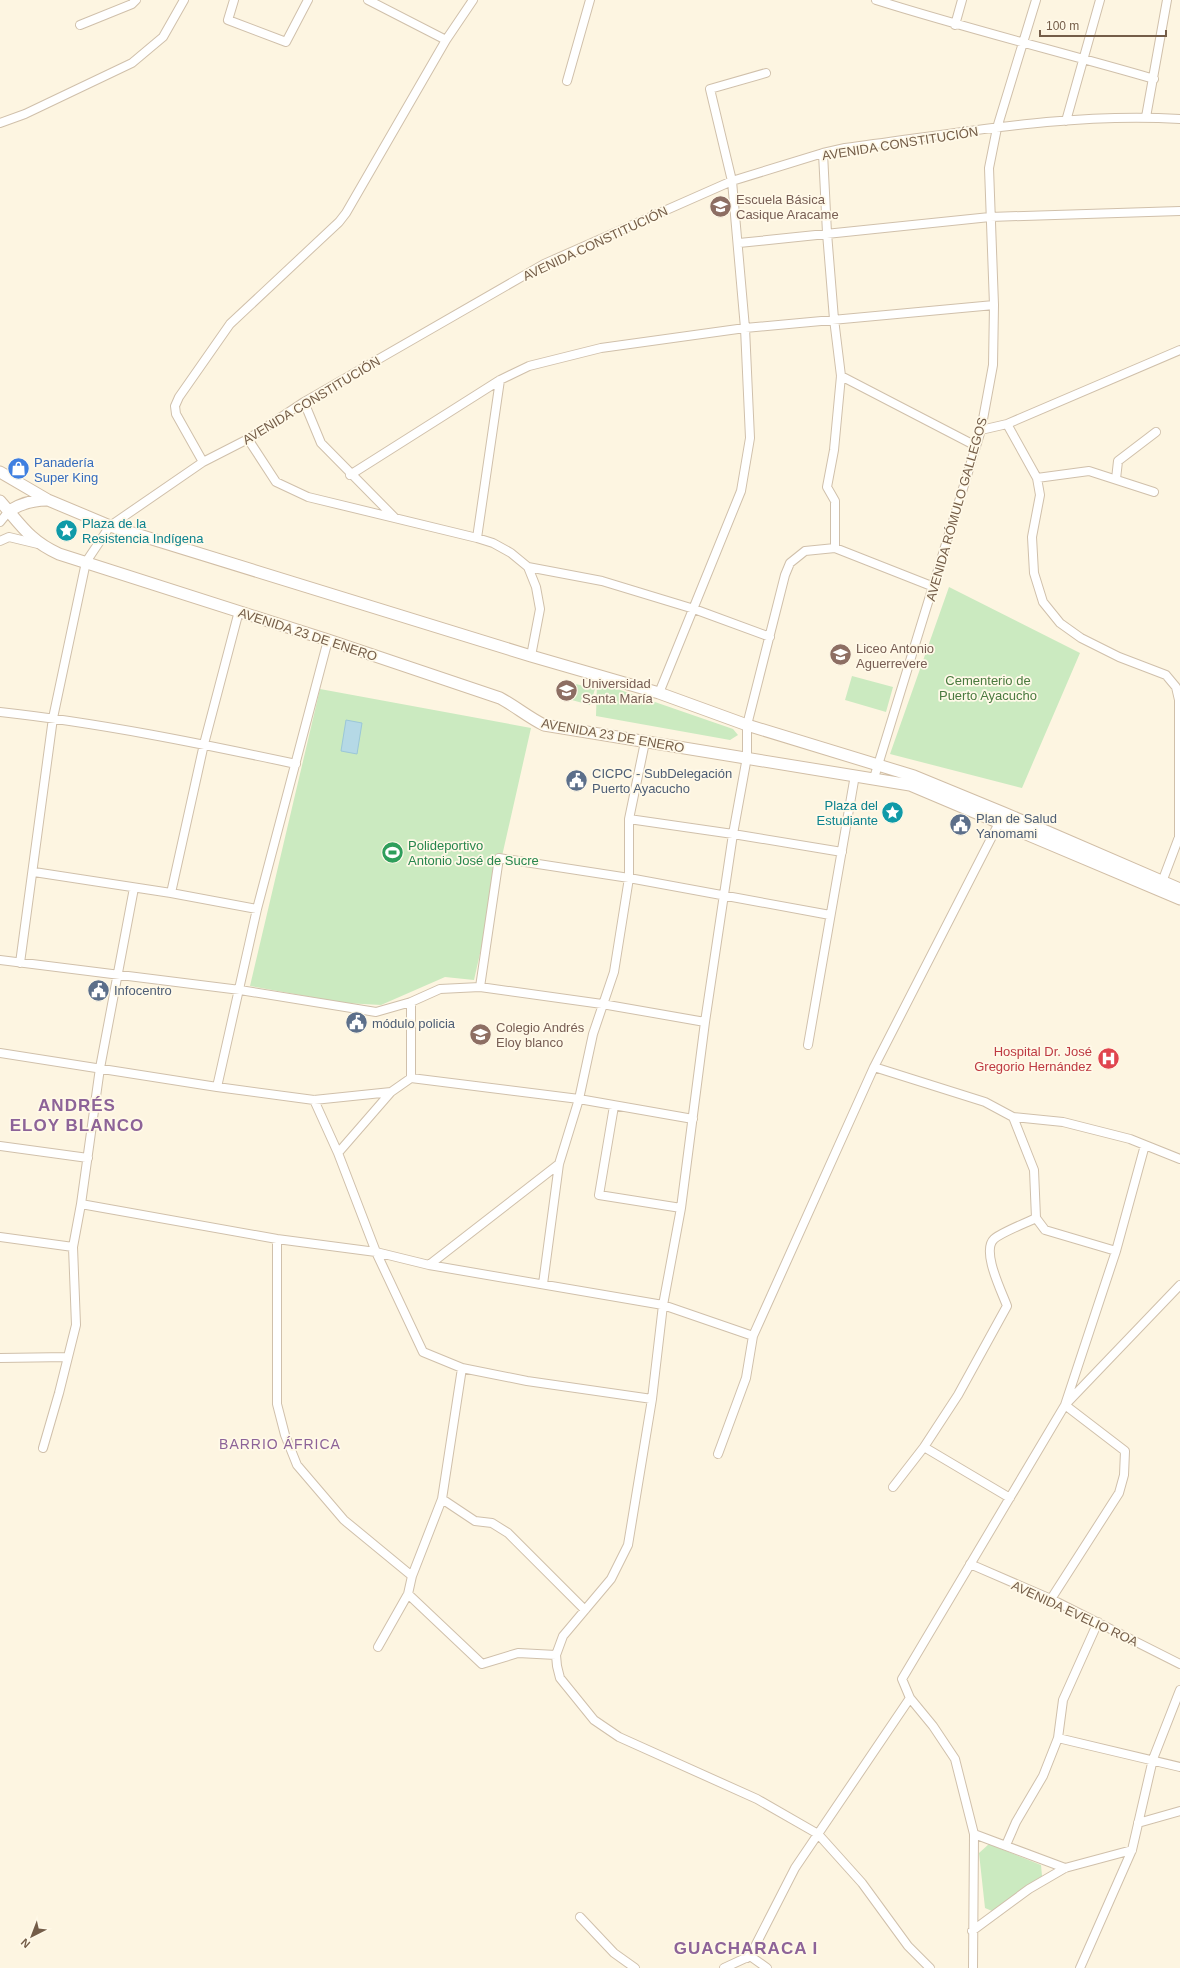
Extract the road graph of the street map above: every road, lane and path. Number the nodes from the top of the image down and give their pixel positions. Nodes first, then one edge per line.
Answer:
1 (136, 0) edge
2 (184, 0) edge
3 (234, 0) edge
4 (308, 0) edge
5 (368, 0) edge
6 (473, 0) edge
7 (590, 0) edge
8 (876, 0) edge
9 (962, 0) edge
10 (1036, 0) edge
11 (1100, 0) edge
12 (1167, 0) edge
13 (80, 25) dead end
14 (955, 25) junction
15 (446, 40) junction
16 (1023, 43) junction
17 (1083, 58) junction
18 (766, 74) dead end
19 (1154, 79) junction
20 (567, 81) dead end
21 (1146, 117) junction
22 (1180, 119) edge
23 (1066, 121) junction
24 (0, 123) edge
25 (997, 128) junction
26 (823, 153) junction
27 (732, 181) junction
28 (1180, 211) edge
29 (990, 216) junction
30 (826, 233) junction
31 (739, 243) junction
32 (994, 306) junction
33 (834, 319) junction
34 (745, 328) junction
35 (1180, 350) edge
36 (841, 376) junction
37 (500, 380) junction
38 (304, 402) junction
39 (1007, 424) junction
40 (982, 430) junction
41 (1156, 432) dead end
42 (248, 439) junction
43 (976, 446) junction
44 (203, 462) junction
45 (0, 472) edge
46 (350, 475) junction
47 (1037, 478) junction
48 (1116, 479) junction
49 (1154, 492) dead end
50 (48, 500) junction
51 (0, 501) edge
52 (27, 503) junction
53 (8, 511) junction
54 (395, 518) junction
55 (0, 522) edge
56 (110, 526) junction
57 (24, 530) junction
58 (477, 538) junction
59 (0, 540) edge
60 (40, 545) junction
61 (835, 548) junction
62 (86, 562) junction
63 (528, 567) junction
64 (934, 587) junction
65 (694, 609) junction
66 (239, 611) junction
67 (770, 637) junction
68 (328, 640) junction
69 (531, 656) junction
70 (659, 693) junction
71 (0, 712) edge
72 (53, 718) junction
73 (747, 725) junction
74 (645, 742) junction
75 (204, 744) junction
76 (747, 757) junction
77 (296, 764) junction
78 (878, 765) junction
79 (854, 775) junction
80 (874, 778) junction
81 (1002, 817) junction
82 (629, 819) junction
83 (733, 834) junction
84 (1180, 836) edge
85 (842, 852) junction
86 (34, 872) junction
87 (629, 878) junction
88 (1162, 882) junction
89 (134, 888) junction
90 (1180, 889) edge
91 (171, 893) junction
92 (725, 897) junction
93 (1180, 899) edge
94 (258, 909) junction
95 (830, 915) junction
96 (0, 960) edge
97 (20, 963) junction
98 (117, 976) junction
99 (480, 987) junction
100 (240, 990) junction
101 (411, 1002) junction
102 (602, 1004) junction
103 (705, 1022) junction
104 (808, 1045) dead end
105 (0, 1053) edge
106 (874, 1067) junction
107 (100, 1068) junction
108 (410, 1078) junction
109 (217, 1087) junction
110 (391, 1092) junction
111 (579, 1099) junction
112 (314, 1100) junction
113 (614, 1106) junction
114 (1013, 1117) junction
115 (693, 1119) junction
116 (1145, 1145) junction
117 (0, 1146) edge
118 (338, 1153) junction
119 (88, 1158) junction
120 (1180, 1159) edge
121 (559, 1164) junction
122 (81, 1204) junction
123 (681, 1208) junction
124 (1036, 1218) junction
125 (0, 1237) edge
126 (277, 1240) junction
127 (73, 1247) junction
128 (1116, 1251) junction
129 (376, 1252) junction
130 (429, 1266) junction
131 (543, 1284) junction
132 (1180, 1285) edge
133 (663, 1305) junction
134 (753, 1336) junction
135 (68, 1357) junction
136 (0, 1358) edge
137 (462, 1368) junction
138 (652, 1399) junction
139 (1065, 1405) junction
140 (924, 1447) junction
141 (43, 1448) dead end
142 (718, 1454) dead end
143 (893, 1487) dead end
144 (1010, 1498) junction
145 (442, 1499) junction
146 (970, 1564) junction
147 (412, 1576) junction
148 (408, 1594) junction
149 (1051, 1599) junction
150 (585, 1610) junction
151 (1098, 1622) junction
152 (378, 1647) dead end
153 (556, 1655) junction
154 (1180, 1664) edge
155 (1180, 1690) edge
156 (910, 1698) junction
157 (1058, 1738) junction
158 (1153, 1759) junction
159 (1180, 1766) edge
160 (1180, 1811) edge
161 (1138, 1823) junction
162 (818, 1834) junction
163 (974, 1834) junction
164 (1006, 1845) junction
165 (1132, 1850) junction
166 (1065, 1868) junction
167 (580, 1917) dead end
168 (972, 1930) junction
169 (750, 1956) junction
170 (635, 1968) edge
171 (724, 1968) edge
172 (736, 1968) edge
173 (767, 1968) edge
174 (930, 1968) edge
175 (973, 1968) edge
176 (1080, 1968) edge

1 - 13 street
2 - 24 street
3 - 4 street
5 - 15 street
6 - 15 street
7 - 20 street
8 - 14 street
9 - 14 street
10 - 16 street, AVENIDA RÓMULO GALLEGOS
11 - 17 street
12 - 19 street
14 - 16 street
15 - 44 street
16 - 17 street
16 - 25 street, AVENIDA RÓMULO GALLEGOS
17 - 19 street
17 - 23 street
18 - 27 street
19 - 21 street
21 - 22 street, AVENIDA CONSTITUCIÓN
21 - 23 street, AVENIDA CONSTITUCIÓN
23 - 25 street, AVENIDA CONSTITUCIÓN
25 - 26 street, AVENIDA CONSTITUCIÓN
25 - 29 street, AVENIDA RÓMULO GALLEGOS
26 - 27 street, AVENIDA CONSTITUCIÓN
26 - 30 street
27 - 31 street
27 - 38 street, AVENIDA CONSTITUCIÓN
28 - 29 street
29 - 30 street
29 - 32 street, AVENIDA RÓMULO GALLEGOS
30 - 31 street
30 - 33 street
31 - 34 street
32 - 33 street
32 - 40 street, AVENIDA RÓMULO GALLEGOS
33 - 34 street
33 - 36 street
34 - 37 street
34 - 65 street
35 - 39 street
36 - 43 street
36 - 61 street
37 - 46 street
37 - 58 street
38 - 42 street, AVENIDA CONSTITUCIÓN
38 - 46 street
39 - 40 street
39 - 47 street
40 - 43 street, AVENIDA RÓMULO GALLEGOS
41 - 48 street
42 - 44 street, AVENIDA CONSTITUCIÓN
42 - 54 street
43 - 64 street, AVENIDA RÓMULO GALLEGOS
44 - 56 street, AVENIDA CONSTITUCIÓN
45 - 50 main road, AVENIDA 23 DE ENERO
46 - 54 street
47 - 48 street
47 - 84 street
48 - 49 street
50 - 52 main road
50 - 56 main road, AVENIDA 23 DE ENERO
51 - 53 main road, AVENIDA 23 DE ENERO
52 - 53 main road
52 - 57 main road
53 - 55 street
53 - 57 main road, AVENIDA 23 DE ENERO
54 - 58 street
56 - 62 street, AVENIDA CONSTITUCIÓN
56 - 69 main road, AVENIDA 23 DE ENERO
57 - 60 main road, AVENIDA 23 DE ENERO
58 - 63 street
59 - 60 street
60 - 62 main road, AVENIDA 23 DE ENERO
61 - 64 street
61 - 67 street
62 - 66 main road, AVENIDA 23 DE ENERO
62 - 72 street
63 - 65 street
63 - 69 street
64 - 78 street, AVENIDA RÓMULO GALLEGOS
65 - 67 street
65 - 70 street
66 - 68 main road, AVENIDA 23 DE ENERO
66 - 75 street
67 - 73 street
68 - 74 main road, AVENIDA 23 DE ENERO
68 - 77 street
69 - 70 main road, AVENIDA 23 DE ENERO
70 - 73 main road, AVENIDA 23 DE ENERO
71 - 72 street
72 - 75 street
72 - 86 street
73 - 76 street
73 - 78 main road, AVENIDA 23 DE ENERO
74 - 76 main road, AVENIDA 23 DE ENERO
74 - 82 street
75 - 77 street
75 - 91 street
76 - 79 main road, AVENIDA 23 DE ENERO
76 - 83 street
77 - 94 street
78 - 80 street, AVENIDA RÓMULO GALLEGOS
78 - 81 main road, AVENIDA 23 DE ENERO
79 - 80 main road, AVENIDA 23 DE ENERO
79 - 85 street
80 - 81 main road, AVENIDA 23 DE ENERO
81 - 88 main road, AVENIDA 23 DE ENERO
81 - 93 main road, AVENIDA 23 DE ENERO
81 - 106 street
82 - 83 street
82 - 87 street
83 - 85 street
83 - 92 street
84 - 88 street
85 - 95 street
86 - 89 street
86 - 97 street
87 - 92 street
87 - 99 street
87 - 102 street
88 - 90 main road, AVENIDA 23 DE ENERO
89 - 91 street
89 - 98 street
91 - 94 street
92 - 95 street
92 - 103 street
94 - 100 street
95 - 104 street
96 - 97 street
97 - 98 street
98 - 100 street
98 - 107 street
99 - 101 street
99 - 102 street
100 - 101 street
100 - 109 street
101 - 108 street
102 - 103 street
102 - 111 street
103 - 115 street
105 - 107 street
106 - 114 street
106 - 134 street
107 - 109 street
107 - 119 street
108 - 110 street
108 - 111 street
109 - 112 street
110 - 112 street
110 - 118 street
111 - 113 street
111 - 121 street
112 - 118 street
113 - 115 street
113 - 123 street
114 - 116 street
114 - 124 street
115 - 123 street
116 - 120 street
116 - 128 street
117 - 119 street
118 - 129 street
119 - 122 street
121 - 130 street
121 - 131 street
122 - 126 street
122 - 127 street
123 - 133 street
124 - 128 street
124 - 140 street
125 - 127 street
126 - 129 street
126 - 147 street
127 - 135 street
128 - 139 street
129 - 130 street
129 - 137 street
130 - 131 street
131 - 133 street
132 - 139 street
133 - 134 street
133 - 138 street
134 - 142 street
135 - 136 street
135 - 141 street
137 - 138 street
137 - 145 street
138 - 150 street
139 - 144 street
139 - 149 street
140 - 143 street
140 - 144 street
144 - 146 street
145 - 147 street
145 - 150 street
146 - 149 street, AVENIDA EVELIO ROA
146 - 156 street
147 - 148 street
148 - 152 street
148 - 153 street
149 - 151 street, AVENIDA EVELIO ROA
150 - 153 street
151 - 154 street, AVENIDA EVELIO ROA
151 - 157 street
153 - 162 street
155 - 158 street
156 - 162 street
156 - 163 street
157 - 158 street
157 - 164 street
158 - 159 street
158 - 161 street
160 - 161 street
161 - 165 street
162 - 169 street
162 - 174 street
163 - 164 street
163 - 168 street
164 - 166 street
165 - 166 street
165 - 176 street
166 - 168 street
167 - 170 street
168 - 175 street
169 - 171 street
169 - 172 street
169 - 173 street

